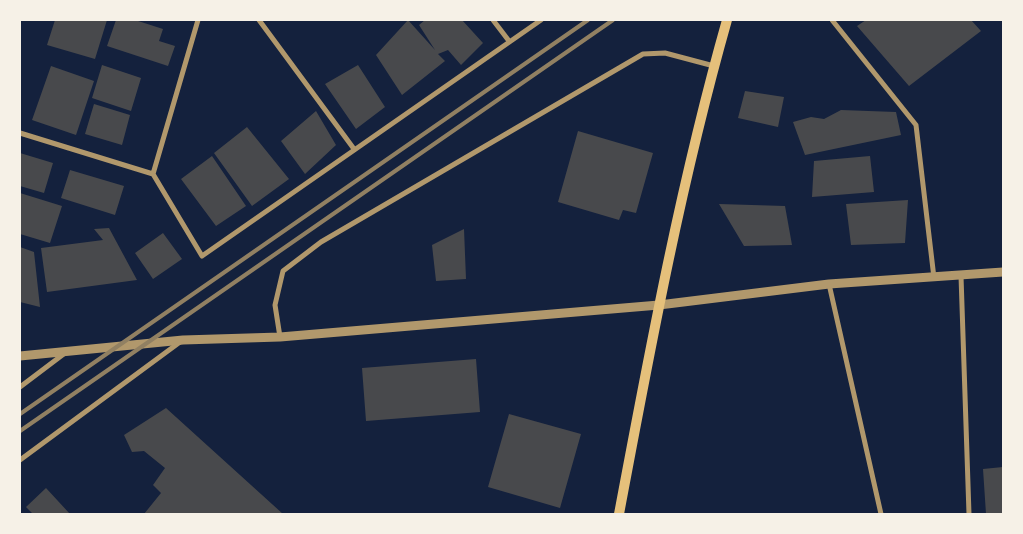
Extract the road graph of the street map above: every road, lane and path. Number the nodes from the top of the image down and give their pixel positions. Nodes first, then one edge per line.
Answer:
1 (198, 20) edge
2 (258, 20) edge
3 (494, 20) edge
4 (541, 20) edge
5 (727, 20) edge
6 (832, 20) edge
7 (508, 41) junction
8 (714, 66) junction
9 (20, 133) edge
10 (354, 149) junction
11 (152, 174) junction
12 (1003, 272) edge
13 (962, 276) junction
14 (934, 278) junction
15 (829, 284) junction
16 (659, 305) junction
17 (280, 337) junction
18 (183, 340) junction
19 (65, 353) junction
20 (20, 356) edge
21 (20, 387) edge
22 (20, 460) edge
23 (619, 514) edge
24 (881, 514) edge
25 (969, 514) edge

1 - 11 street
2 - 10 street
3 - 7 street
4 - 7 street
5 - 8 main road
6 - 14 street
7 - 10 street
8 - 16 main road
8 - 17 street
9 - 11 street
10 - 11 street
12 - 13 street
13 - 14 street
13 - 25 street
14 - 15 street
15 - 16 street
15 - 24 street
16 - 17 street
16 - 23 main road
17 - 18 street
18 - 19 street
18 - 22 street
19 - 20 street
19 - 21 street

